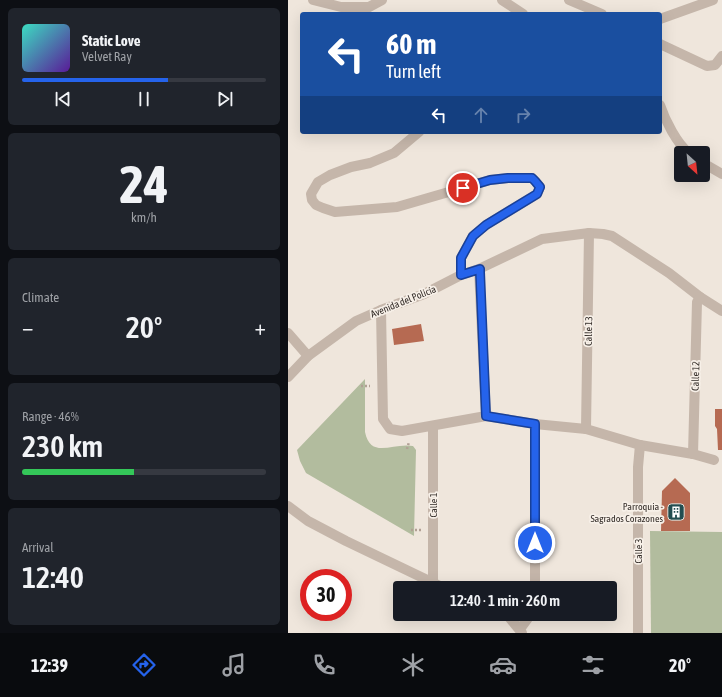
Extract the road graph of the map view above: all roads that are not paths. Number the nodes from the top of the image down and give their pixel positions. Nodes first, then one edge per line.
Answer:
1 (313, 0) edge
2 (382, 0) edge
3 (502, 0) edge
4 (569, 0) edge
5 (713, 0) edge
6 (520, 12) edge
7 (597, 12) edge
8 (662, 18) edge
9 (662, 45) edge
10 (722, 56) edge
11 (662, 111) edge
12 (417, 134) edge
13 (682, 146) edge
14 (710, 167) edge
15 (722, 174) edge
16 (589, 233) junction
17 (480, 269) junction
18 (461, 275) junction
19 (700, 297) junction
20 (381, 310) junction
21 (722, 311) edge
22 (288, 333) edge
23 (308, 356) junction
24 (288, 377) edge
25 (486, 416) junction
26 (535, 424) junction
27 (433, 426) junction
28 (586, 430) junction
29 (640, 445) junction
30 (693, 454) junction
31 (714, 460) dead end
32 (288, 506) edge
33 (429, 581) edge
34 (433, 581) edge
35 (536, 581) edge
36 (512, 621) edge
37 (527, 621) edge
38 (521, 631) edge
39 (638, 633) edge

1 - 2 street
3 - 6 street
4 - 7 street
5 - 8 street
9 - 10 street
11 - 13 street
12 - 18 street
14 - 15 street
16 - 17 street, Avenida del Policía
16 - 19 street, Avenida del Policía
16 - 28 street, Calle 13
17 - 18 street, Avenida del Policía
17 - 25 street
18 - 20 street, Avenida del Policía
19 - 21 street, Avenida del Policía
19 - 30 street, Calle 12
20 - 23 street, Avenida del Policía
20 - 27 street
22 - 23 street
23 - 24 street, Avenida del Policía
25 - 26 street
25 - 27 street
26 - 28 street
26 - 35 street
27 - 34 street, Calle 1
28 - 29 street
29 - 30 street
29 - 39 street, Calle 3
30 - 31 street
32 - 33 street
36 - 38 street
37 - 38 street

